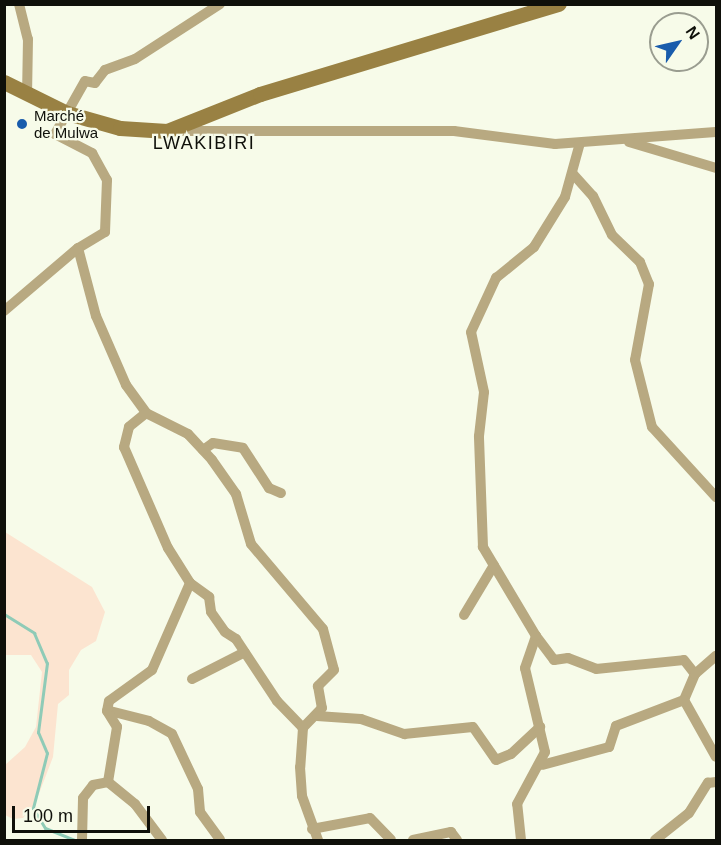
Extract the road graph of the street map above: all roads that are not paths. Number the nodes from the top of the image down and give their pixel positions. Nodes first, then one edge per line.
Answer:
1 (19, 4) edge
2 (220, 4) edge
3 (559, 4) edge
4 (4, 82) edge
5 (27, 95) junction
6 (67, 113) junction
7 (167, 131) junction
8 (717, 132) edge
9 (623, 140) junction
10 (580, 143) junction
11 (717, 168) edge
12 (573, 174) junction
13 (78, 248) junction
14 (4, 311) edge
15 (146, 413) junction
16 (203, 450) junction
17 (281, 493) dead end
18 (717, 497) edge
19 (494, 565) junction
20 (190, 582) junction
21 (464, 615) dead end
22 (536, 636) junction
23 (245, 652) junction
24 (717, 656) edge
25 (695, 674) junction
26 (192, 679) dead end
27 (684, 700) junction
28 (107, 711) junction
29 (317, 716) junction
30 (540, 727) junction
31 (303, 728) junction
32 (717, 757) edge
33 (542, 765) junction
34 (108, 782) junction
35 (717, 782) edge
36 (312, 829) junction
37 (519, 839) edge
38 (82, 840) edge
39 (162, 840) edge
40 (220, 840) edge
41 (318, 840) edge
42 (392, 840) edge
43 (413, 840) edge
44 (457, 840) edge
45 (655, 840) edge

1 - 5 street
2 - 6 street
3 - 7 street
4 - 5 street
5 - 6 street
6 - 7 street
6 - 13 street
7 - 10 street
8 - 9 street
9 - 10 street
9 - 11 street
10 - 12 street
12 - 18 street
12 - 19 street
13 - 14 street
13 - 15 street
15 - 16 street
15 - 20 street
16 - 17 street
16 - 29 street
19 - 21 street
19 - 22 street
20 - 23 street
20 - 28 street
22 - 25 street
22 - 30 street
23 - 26 street
23 - 31 street
24 - 25 street
25 - 27 street
27 - 32 street
27 - 33 street
28 - 34 street
28 - 40 street
29 - 30 street
29 - 31 street
30 - 33 street
31 - 36 street
33 - 37 street
34 - 38 street
34 - 39 street
35 - 45 street
36 - 41 street
36 - 42 street
43 - 44 street

